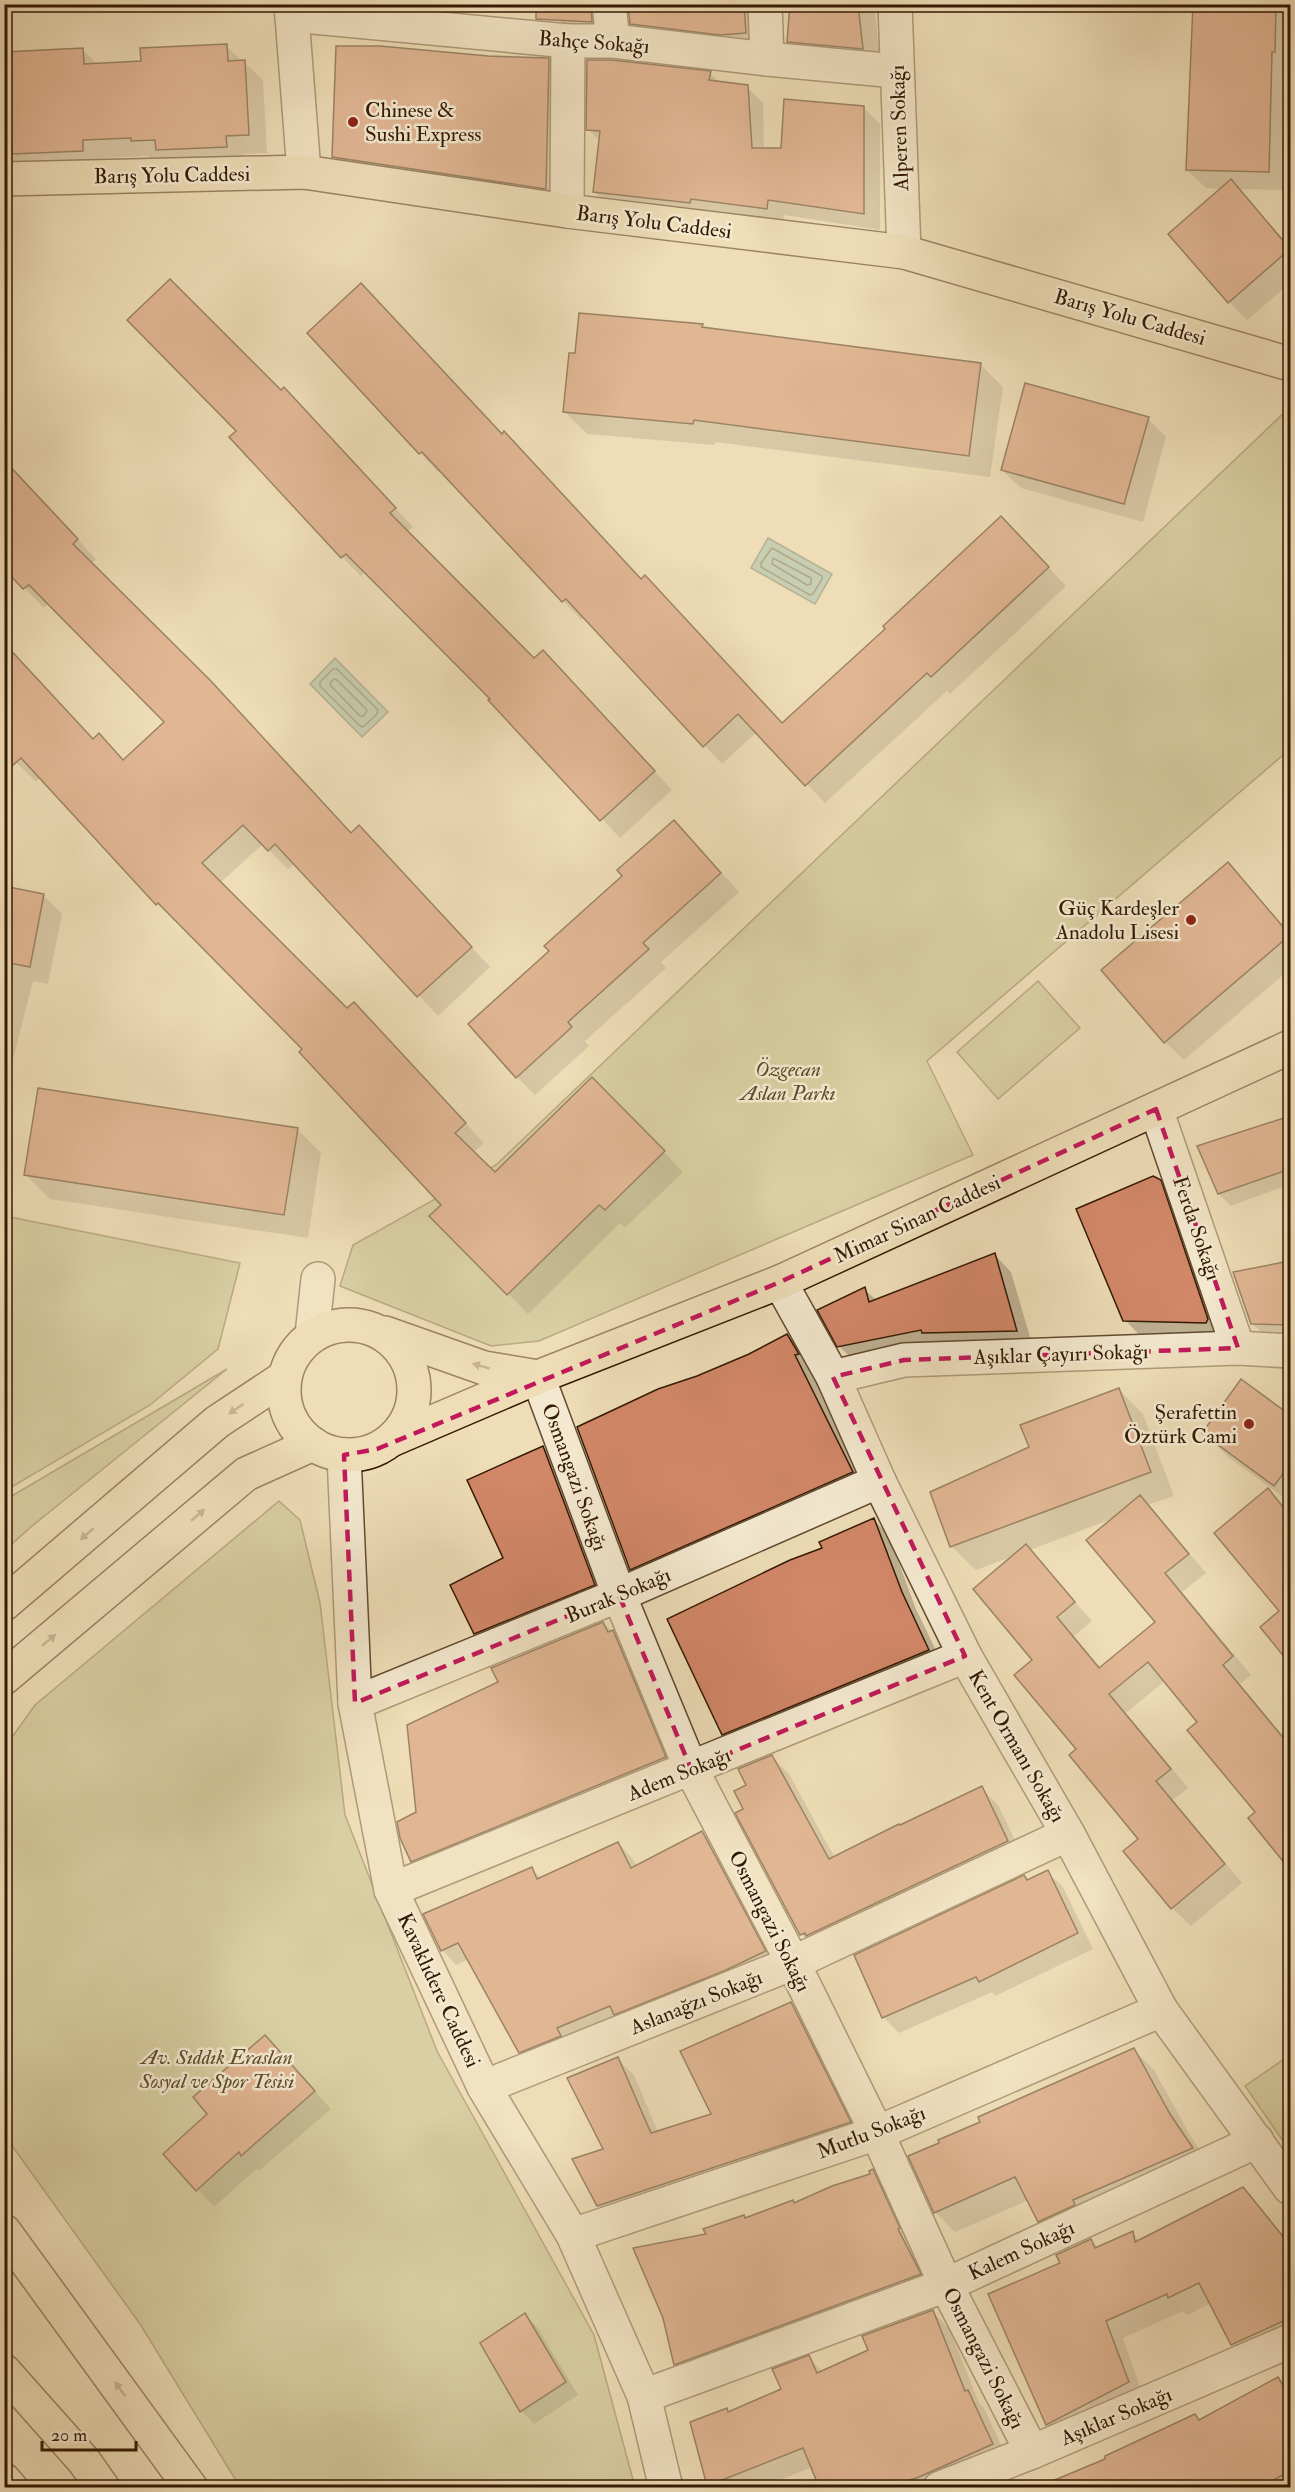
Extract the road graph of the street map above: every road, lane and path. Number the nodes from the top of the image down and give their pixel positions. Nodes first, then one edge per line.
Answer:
1 (609, 4) edge
2 (765, 4) edge
3 (895, 4) edge
4 (291, 10) edge
5 (568, 41) junction
6 (613, 41) junction
7 (767, 59) junction
8 (896, 71) junction
9 (304, 172) junction
10 (4, 179) edge
11 (567, 211) junction
12 (903, 252) junction
13 (1290, 364) edge
14 (1290, 1047) edge
15 (1156, 1109) junction
16 (318, 1279) dead end
17 (780, 1282) junction
18 (375, 1329) junction
19 (312, 1335) junction
20 (1238, 1348) junction
21 (1290, 1351) edge
22 (285, 1377) junction
23 (538, 1377) junction
24 (833, 1377) junction
25 (391, 1440) junction
26 (314, 1444) junction
27 (344, 1455) junction
28 (879, 1481) junction
29 (620, 1595) junction
30 (4, 1604) edge
31 (966, 1656) junction
32 (4, 1678) edge
33 (355, 1703) junction
34 (691, 1769) junction
35 (1068, 1834) junction
36 (391, 1890) junction
37 (793, 1963) junction
38 (1161, 2010) junction
39 (484, 2087) junction
40 (877, 2133) junction
41 (1257, 2141) junction
42 (1290, 2188) edge
43 (4, 2230) edge
44 (573, 2235) junction
45 (946, 2285) junction
46 (1290, 2341) edge
47 (4, 2371) edge
48 (644, 2396) junction
49 (1032, 2452) junction
50 (4, 2480) edge
51 (11, 2487) edge
52 (103, 2487) edge
53 (191, 2487) edge
54 (666, 2487) edge
55 (940, 2487) edge

1 - 6 street
2 - 7 street
3 - 8 street, Alperen Sokağı
4 - 5 street, Bahçe Sokağı
4 - 9 street
5 - 6 street, Bahçe Sokağı
5 - 11 street
6 - 7 street, Bahçe Sokağı
7 - 8 street, Bahçe Sokağı
8 - 12 street, Alperen Sokağı
9 - 10 main road, Barış Yolu Caddesi
9 - 11 main road, Barış Yolu Caddesi
11 - 12 main road, Barış Yolu Caddesi
12 - 13 main road, Barış Yolu Caddesi
14 - 15 main road, Mimar Sinan Caddesi
15 - 17 main road, Mimar Sinan Caddesi
15 - 20 street, Ferda Sokağı
16 - 19 street
17 - 23 main road, Mimar Sinan Caddesi
17 - 24 street, Kent Ormanı Sokağı
18 - 19 main road
23 -> 18 main road
18 - 25 main road
19 - 22 main road
20 - 21 street, Aşıklar Çayırı Sokağı
20 - 24 street, Aşıklar Çayırı Sokağı
22 - 26 main road
22 -> 30 main road
23 - 25 main road, Mimar Sinan Caddesi
23 - 29 street, Osmangazi Sokağı
24 - 28 street, Kent Ormanı Sokağı
25 - 27 main road
26 - 27 main road
32 -> 26 main road
27 - 33 street, Kavaklıdere Caddesi
28 - 29 street, Burak Sokağı
28 - 31 street, Kent Ormanı Sokağı
29 - 33 street, Burak Sokağı
29 - 34 street, Osmangazi Sokağı
31 - 34 street, Adem Sokağı
31 - 35 street, Kent Ormanı Sokağı
33 - 36 street, Kavaklıdere Caddesi
34 - 36 street, Adem Sokağı
34 - 37 street, Osmangazi Sokağı
35 - 37 street, Aslanağzı Sokağı
35 - 38 street, Kent Ormanı Sokağı
36 - 39 street, Kavaklıdere Caddesi
37 - 39 street, Aslanağzı Sokağı
37 - 40 street, Osmangazi Sokağı
38 - 40 street, Mutlu Sokağı
38 - 41 street, Kent Ormanı Sokağı
39 - 44 street, Kavaklıdere Caddesi
40 - 44 street, Mutlu Sokağı
40 - 45 street, Osmangazi Sokağı
41 - 42 street, Kent Ormanı Sokağı
41 - 45 street, Kalem Sokağı
53 -> 43 main road
44 - 48 street, Kavaklıdere Caddesi
45 - 48 street, Kalem Sokağı
45 - 49 street, Osmangazi Sokağı
46 - 49 street, Aşıklar Sokağı
47 - 52 main road
48 - 54 street, Kavaklıdere Caddesi
49 - 55 street, Aşıklar Sokağı
50 - 51 main road

